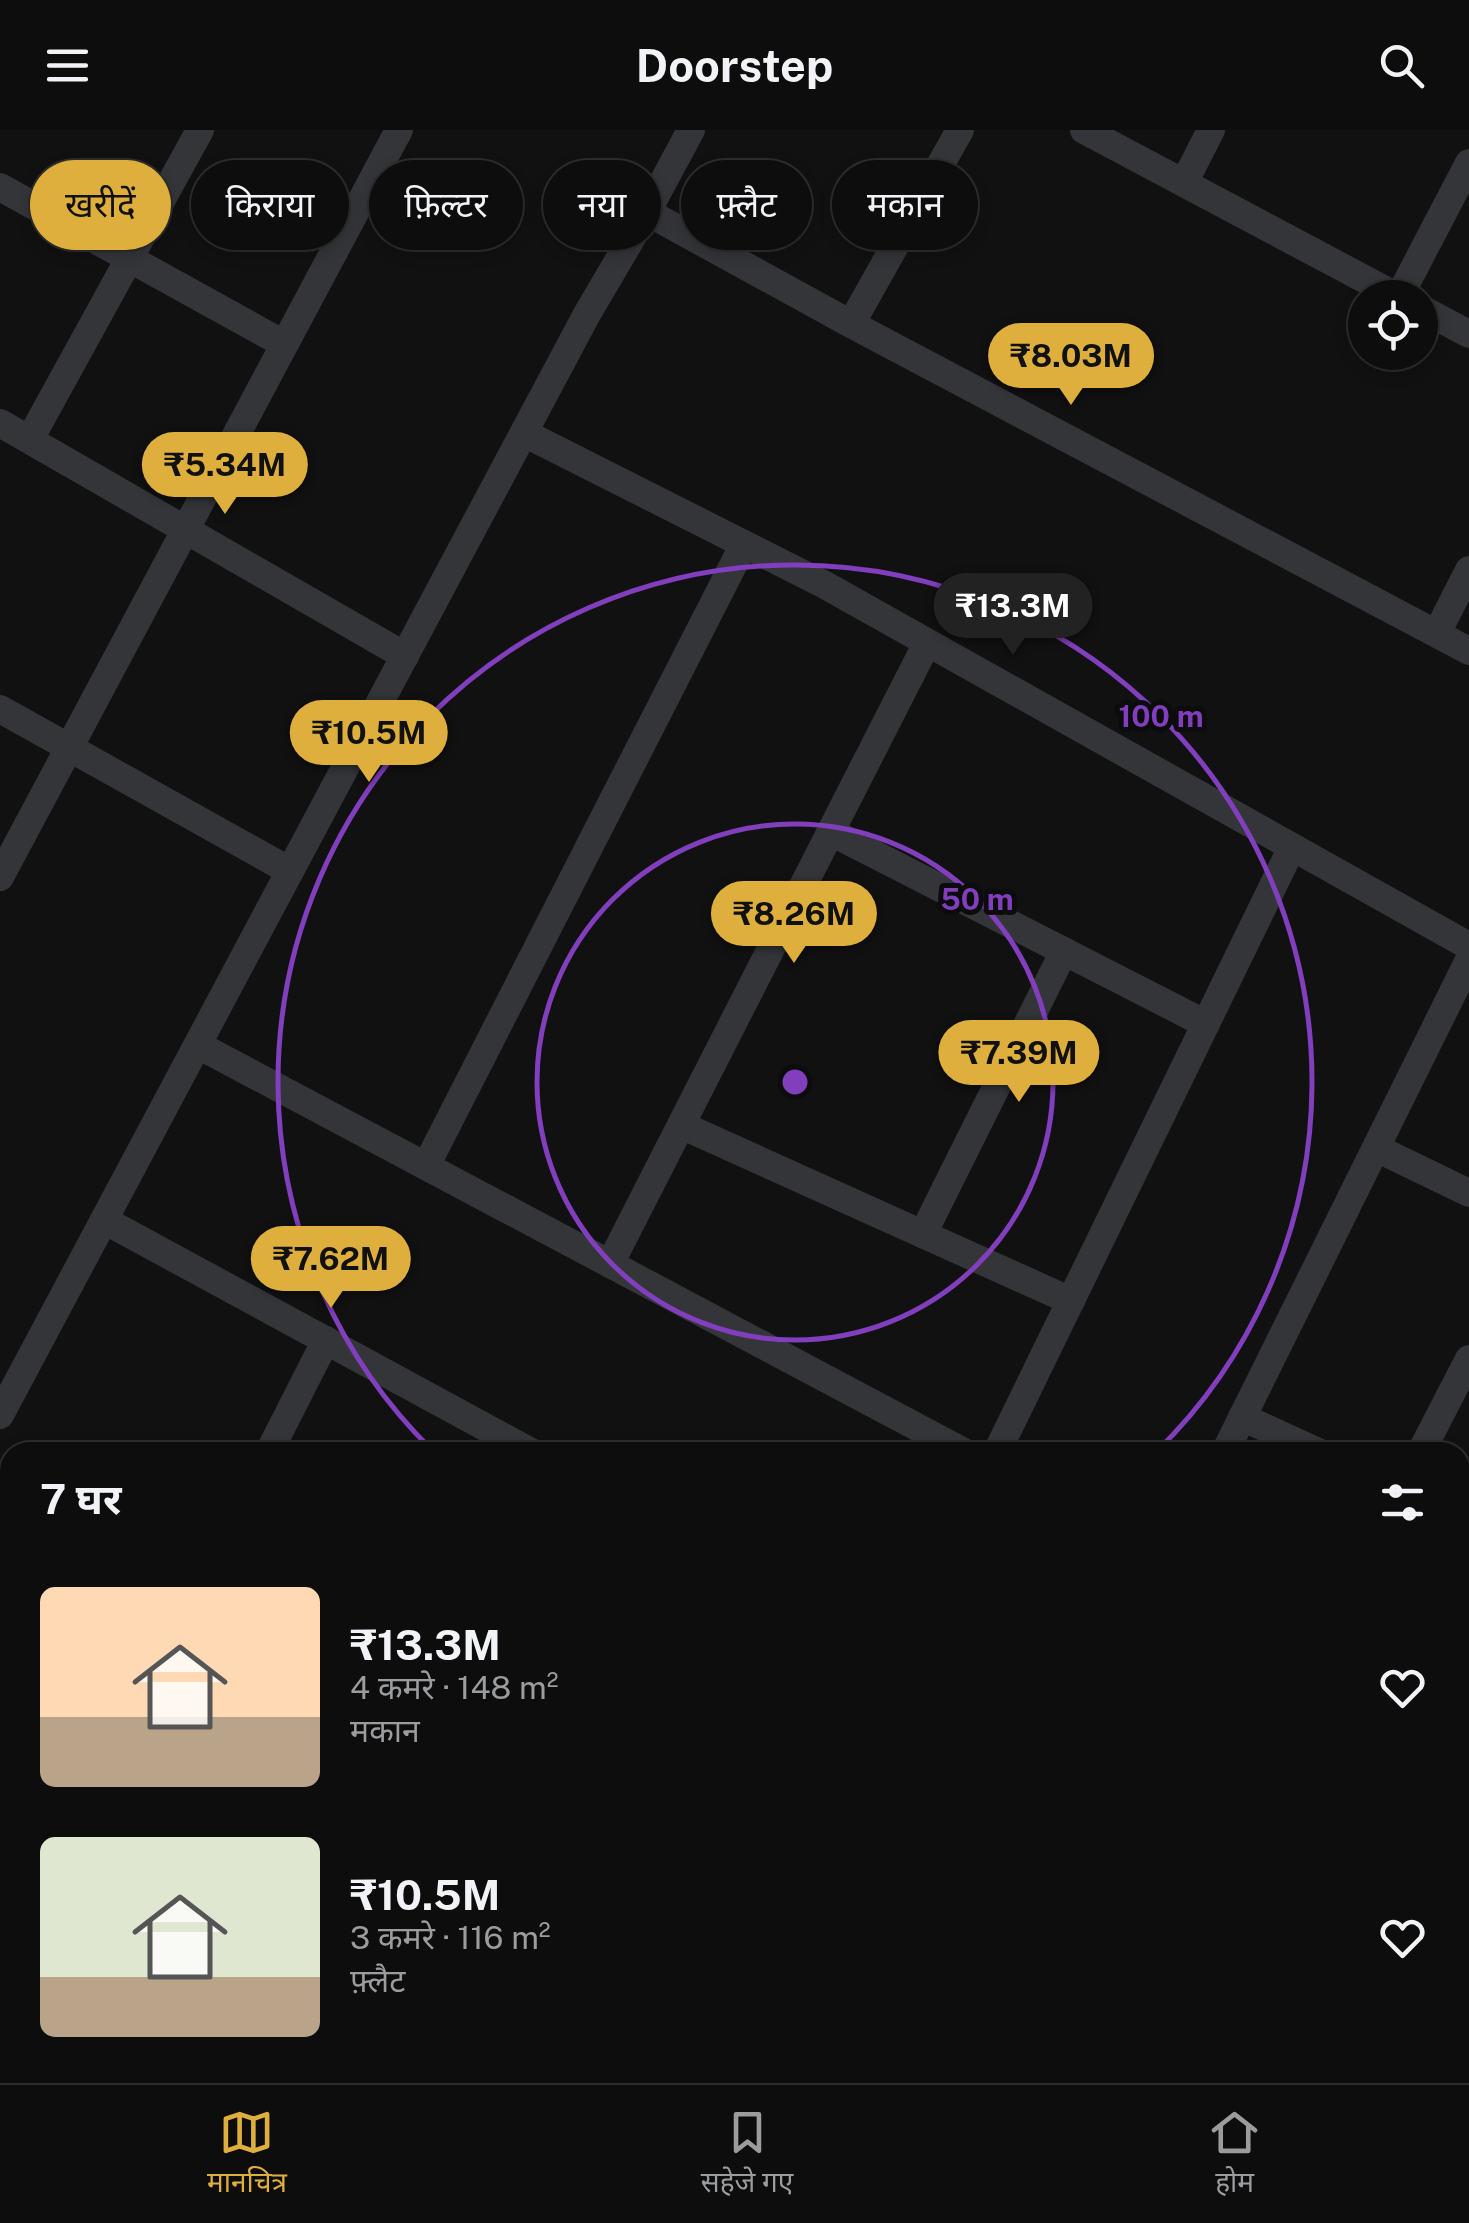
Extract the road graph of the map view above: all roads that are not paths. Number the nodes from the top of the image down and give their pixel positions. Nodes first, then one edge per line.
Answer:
1 (200, 130) edge
2 (399, 130) edge
3 (691, 130) edge
4 (960, 130) edge
5 (1084, 130) edge
6 (1211, 130) edge
7 (1469, 163) edge
8 (1184, 183) junction
9 (0, 187) edge
10 (661, 187) edge
11 (661, 219) edge
12 (626, 250) edge
13 (129, 258) junction
14 (1368, 280) edge
15 (1409, 280) edge
16 (1438, 318) edge
17 (851, 324) junction
18 (1469, 334) edge
19 (284, 344) junction
20 (0, 423) edge
21 (524, 433) junction
22 (30, 439) junction
23 (186, 529) junction
24 (744, 544) junction
25 (1469, 570) edge
26 (1437, 633) junction
27 (927, 642) junction
28 (1469, 652) edge
29 (405, 656) junction
30 (0, 708) edge
31 (69, 748) junction
32 (831, 832) junction
33 (1292, 847) junction
34 (290, 871) junction
35 (0, 876) edge
36 (1469, 946) edge
37 (1064, 951) junction
38 (1469, 960) edge
39 (1206, 1024) junction
40 (198, 1044) junction
41 (681, 1125) junction
42 (1376, 1148) junction
43 (426, 1166) junction
44 (1469, 1193) edge
45 (104, 1220) junction
46 (923, 1234) junction
47 (610, 1264) junction
48 (1071, 1301) junction
49 (326, 1340) junction
50 (1469, 1358) edge
51 (0, 1415) edge
52 (1242, 1417) junction
53 (274, 1442) edge
54 (505, 1442) edge
55 (945, 1442) edge
56 (1002, 1442) edge
57 (1230, 1442) edge
58 (1296, 1442) edge
59 (1426, 1442) edge

1 - 13 street
2 - 19 street
3 - 10 street
4 - 17 street
5 - 8 street
6 - 8 street
7 - 15 street
8 - 14 street
9 - 13 street
11 - 17 street
12 - 21 street
13 - 19 street
13 - 22 street
16 - 18 street
17 - 26 street
19 - 23 street
20 - 22 street
21 - 24 street
21 - 29 street
22 - 23 street
23 - 29 street
23 - 31 street
24 - 27 street
24 - 43 street
25 - 26 street
26 - 28 street
27 - 32 street
27 - 33 street
29 - 34 street
30 - 31 street
31 - 34 street
31 - 35 street
32 - 37 street
32 - 41 street
33 - 36 street
33 - 39 street
34 - 40 street
37 - 39 street
37 - 46 street
38 - 42 street
39 - 48 street
40 - 43 street
40 - 45 street
41 - 46 street
41 - 47 street
42 - 44 street
42 - 52 street
43 - 47 street
45 - 49 street
45 - 51 street
46 - 48 street
47 - 55 street
48 - 56 street
49 - 53 street
49 - 54 street
50 - 59 street
52 - 57 street
52 - 58 street

